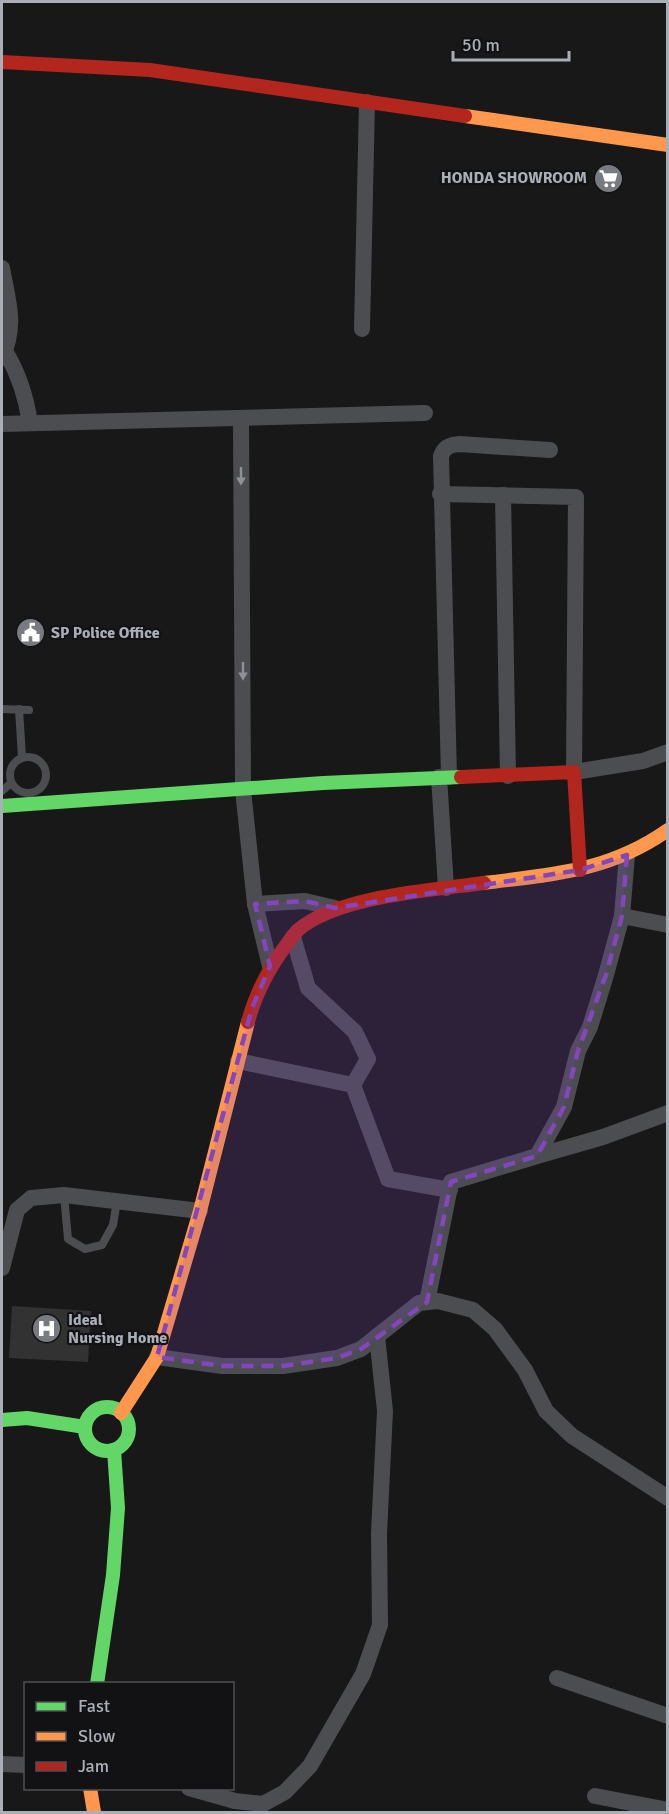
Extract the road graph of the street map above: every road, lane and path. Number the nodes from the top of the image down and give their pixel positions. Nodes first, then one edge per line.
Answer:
1 (2, 62) edge
2 (367, 102) junction
3 (668, 145) edge
4 (2, 268) edge
5 (362, 329) dead end
6 (3, 354) edge
7 (425, 412) dead end
8 (241, 418) junction
9 (30, 423) junction
10 (2, 424) edge
11 (550, 450) dead end
12 (440, 494) junction
13 (502, 495) junction
14 (2, 709) edge
15 (19, 709) junction
16 (29, 710) dead end
17 (668, 752) edge
18 (22, 757) junction
19 (574, 772) junction
20 (508, 776) junction
21 (444, 777) junction
22 (11, 783) junction
23 (243, 790) junction
24 (2, 791) edge
25 (53, 792) junction
26 (2, 806) edge
27 (668, 830) edge
28 (627, 855) junction
29 (580, 870) junction
30 (446, 888) junction
31 (255, 903) junction
32 (335, 908) junction
33 (622, 916) junction
34 (668, 925) edge
35 (293, 937) junction
36 (270, 966) junction
37 (238, 1061) junction
38 (354, 1085) junction
39 (668, 1113) edge
40 (537, 1156) junction
41 (450, 1190) junction
42 (64, 1195) junction
43 (117, 1201) junction
44 (200, 1211) junction
45 (2, 1268) edge
46 (427, 1302) junction
47 (377, 1336) junction
48 (157, 1357) junction
49 (121, 1413) junction
50 (2, 1420) edge
51 (85, 1427) junction
52 (114, 1450) junction
53 (668, 1498) edge
54 (557, 1678) dead end
55 (97, 1682) edge
56 (668, 1716) edge
57 (2, 1764) edge
58 (24, 1765) edge
59 (90, 1790) edge
60 (196, 1790) edge
61 (595, 1796) dead end
62 (668, 1810) edge
63 (94, 1812) edge

1 - 2 main road
2 - 3 main road
2 - 5 street
4 - 6 street
6 - 9 street
7 - 8 street
8 - 9 street
8 -> 23 street
9 - 10 street
11 - 12 street
12 - 13 street
12 - 21 street
13 - 19 street
13 - 20 street
14 - 15 lane
15 - 16 lane
15 - 18 lane
17 - 19 street
18 - 22 lane
18 - 25 lane
19 - 20 main road
19 - 29 main road
20 - 21 main road
21 - 23 main road
21 - 30 street
22 - 24 lane
22 - 25 lane
23 - 25 main road
23 - 31 street
25 - 26 main road
27 - 28 main road
28 - 29 main road
28 - 33 street
29 - 30 main road
30 - 32 main road
31 - 32 street
31 - 36 street
32 - 35 main road
33 - 34 street
33 - 40 street
35 - 36 main road
35 - 38 street
36 - 37 main road
37 - 38 street
37 - 44 main road
38 - 41 street
39 - 40 street
40 - 41 street
41 - 46 street
42 - 43 street
42 - 43 lane
42 - 45 street
43 - 44 street
44 - 48 main road
46 - 47 street
46 - 53 street
47 - 48 street
47 - 60 street
48 - 49 main road
49 - 51 main road
49 - 52 main road
50 - 51 main road
51 - 52 main road
52 - 55 main road
54 - 56 street
57 - 58 street
59 - 63 main road
61 - 62 street

